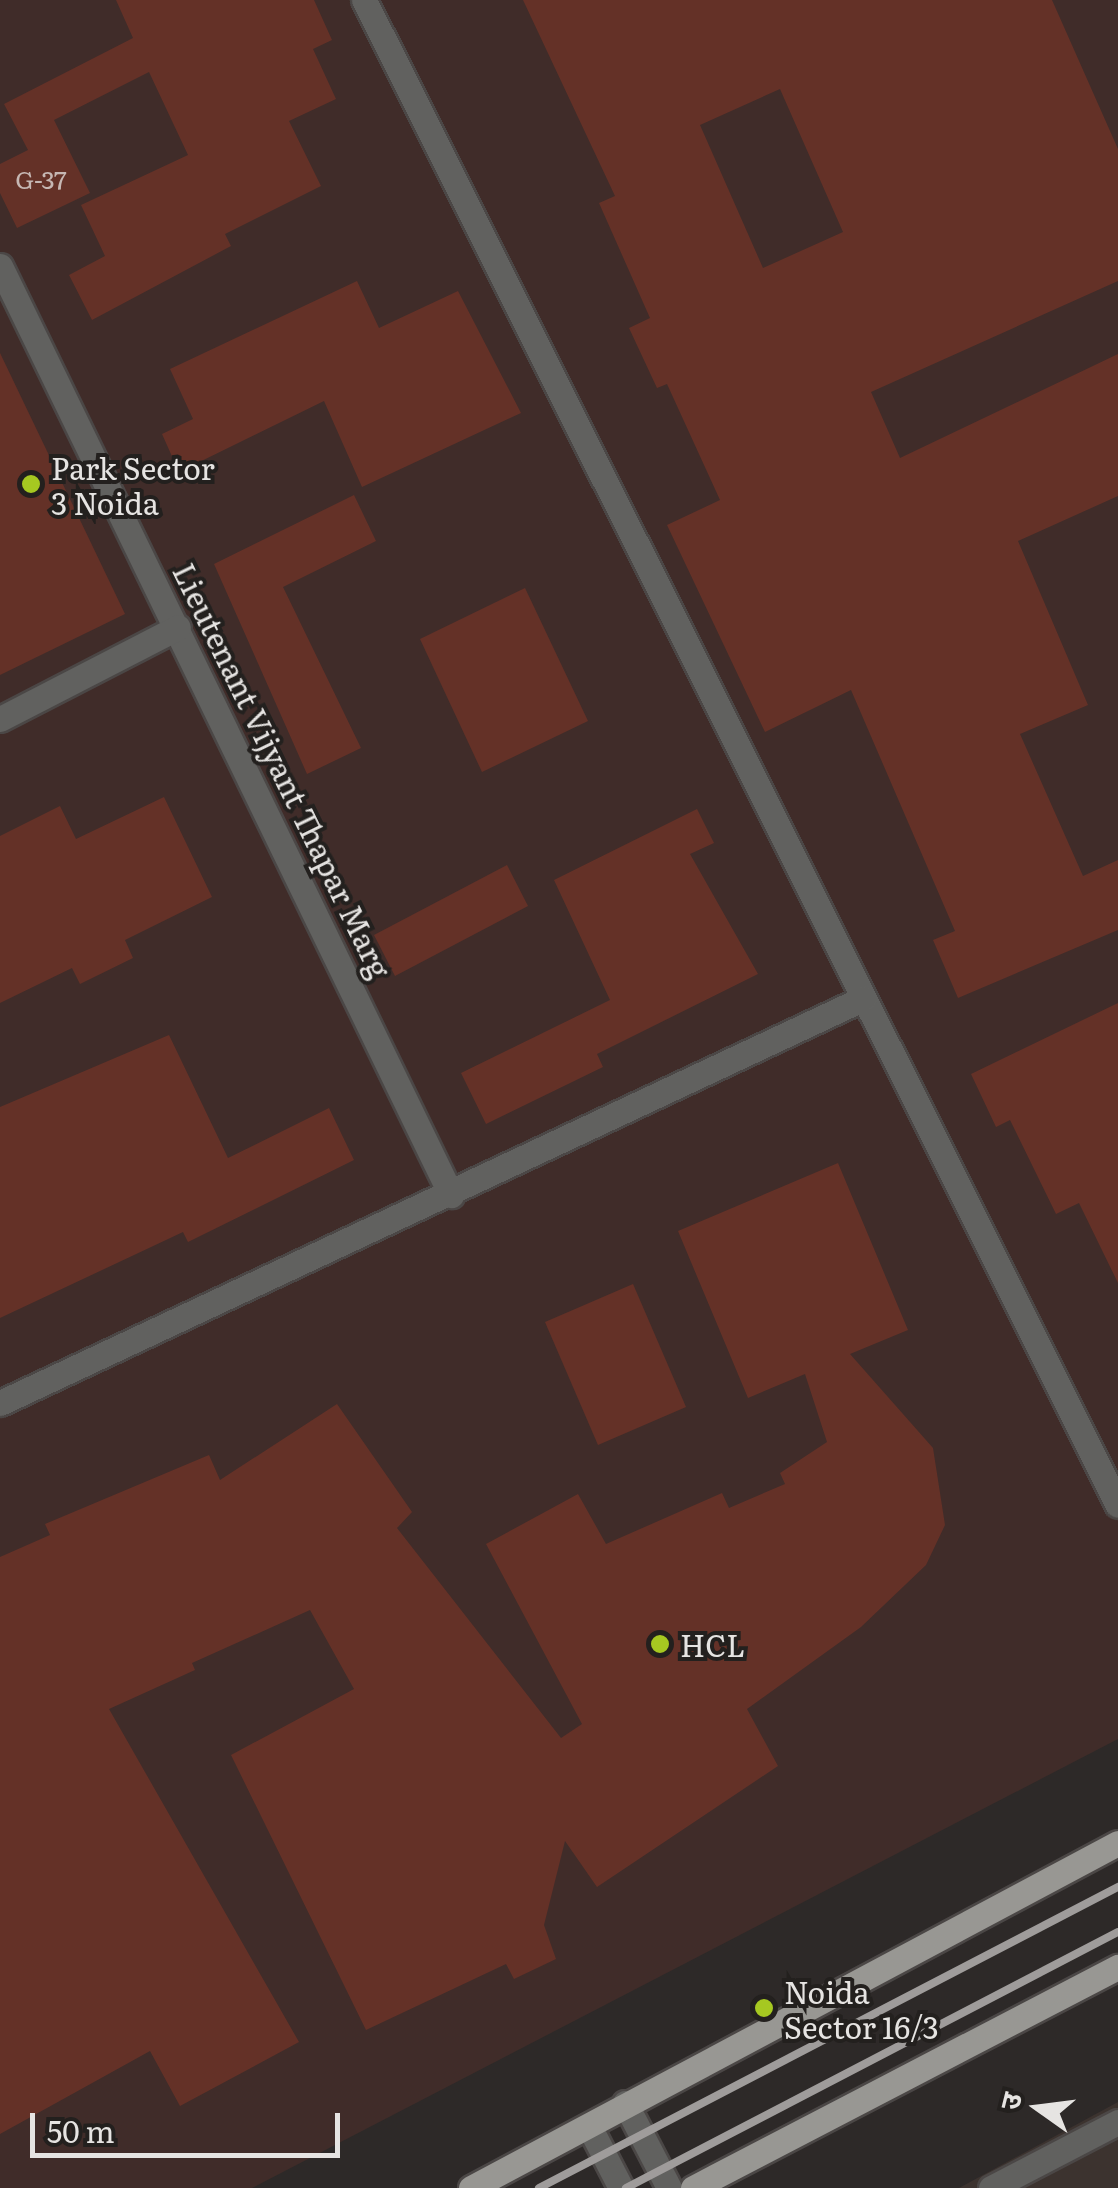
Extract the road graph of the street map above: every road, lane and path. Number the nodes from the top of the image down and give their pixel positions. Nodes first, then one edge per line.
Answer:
1 (364, 0) edge
2 (0, 266) edge
3 (178, 627) junction
4 (0, 718) edge
5 (864, 998) junction
6 (451, 1195) junction
7 (0, 1403) edge
8 (1118, 1506) edge
9 (1118, 1843) edge
10 (1118, 1967) edge
11 (625, 2104) junction
12 (1118, 2122) edge
13 (590, 2126) junction
14 (471, 2188) edge
15 (621, 2188) edge
16 (669, 2188) edge
17 (693, 2188) edge
18 (991, 2188) edge

1 - 5 street
2 - 3 street, Lieutenant Vijyant Thapar Marg
3 - 4 street
3 - 6 street, Lieutenant Vijyant Thapar Marg
5 - 6 street
5 - 8 street
6 - 7 street
9 - 11 main road
10 - 17 main road
11 - 13 main road
11 - 16 street
12 - 18 street
13 - 14 main road
13 - 15 street

